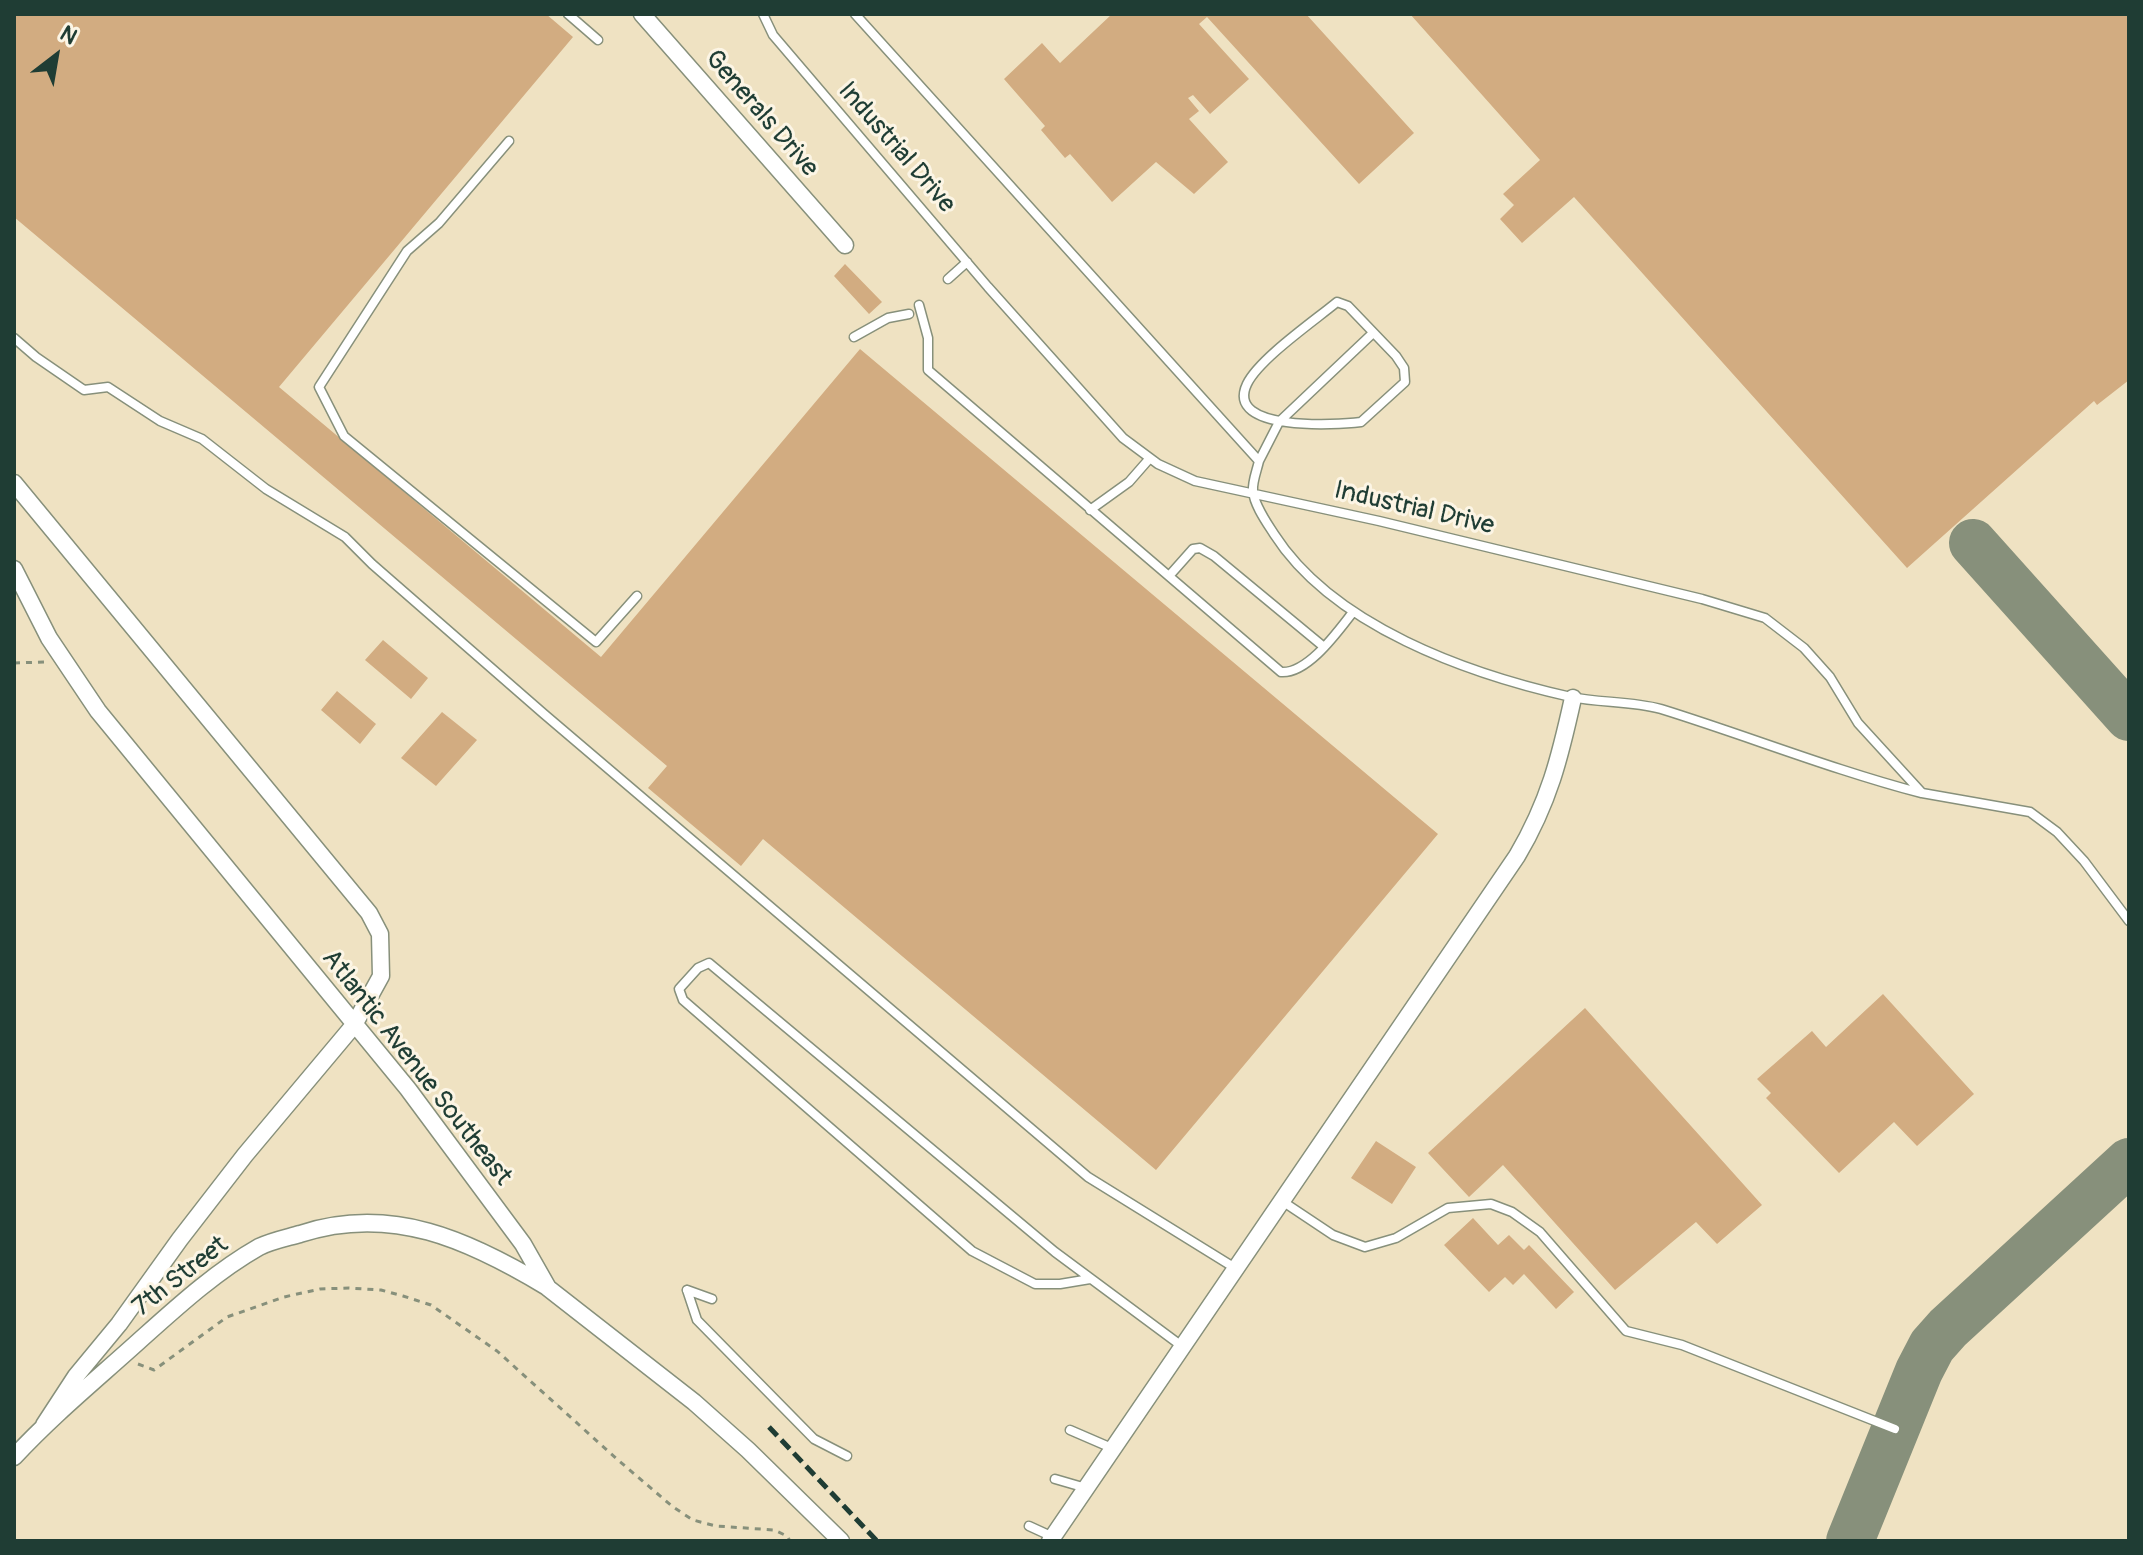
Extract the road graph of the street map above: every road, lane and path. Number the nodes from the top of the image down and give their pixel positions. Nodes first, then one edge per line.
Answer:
1 (568, 14) edge
2 (642, 14) edge
3 (763, 14) edge
4 (855, 14) edge
5 (598, 40) dead end
6 (509, 141) dead end
7 (845, 245) dead end
8 (967, 262) junction
9 (948, 279) dead end
10 (919, 305) dead end
11 (909, 314) dead end
12 (1373, 333) junction
13 (854, 337) dead end
14 (14, 338) edge
15 (1279, 422) junction
16 (1150, 458) junction
17 (1259, 461) junction
18 (14, 483) edge
19 (1253, 492) junction
20 (1090, 510) junction
21 (14, 569) edge
22 (1169, 576) junction
23 (637, 596) dead end
24 (1353, 612) junction
25 (1324, 647) junction
26 (44, 662) dead end
27 (14, 663) edge
28 (1573, 698) junction
29 (1922, 793) junction
30 (2129, 921) edge
31 (354, 1025) junction
32 (1281, 1201) junction
33 (1236, 1268) junction
34 (1090, 1279) junction
35 (548, 1288) junction
36 (712, 1299) dead end
37 (1183, 1348) junction
38 (134, 1365) dead end
39 (44, 1425) junction
40 (1895, 1429) dead end
41 (1070, 1430) dead end
42 (1115, 1449) junction
43 (847, 1456) dead end
44 (14, 1457) edge
45 (1055, 1479) dead end
46 (1087, 1488) junction
47 (1029, 1526) dead end
48 (1052, 1539) edge
49 (790, 1541) edge
50 (841, 1541) edge

1 - 5 lane
2 - 7 street, Generals Drive
3 - 8 lane, Industrial Drive
4 - 17 lane
6 - 23 lane
8 - 9 lane
8 - 16 lane, Industrial Drive
10 - 20 lane
11 - 13 lane
12 - 15 lane
12 - 15 lane
12 - 15 lane
14 - 33 lane
15 - 17 lane
16 - 19 lane, Industrial Drive
16 - 20 lane
17 - 19 lane
18 - 31 street
19 - 24 lane
19 - 29 lane, Industrial Drive
20 - 22 lane
21 - 31 street, Atlantic Avenue Southeast
22 - 25 lane
22 - 25 lane
24 - 25 lane
24 - 28 lane
26 - 27 path
28 - 29 lane
28 - 32 street
29 - 30 lane
31 - 35 street, Atlantic Avenue Southeast
31 - 39 street
32 - 33 street
32 - 40 lane
33 - 37 street
34 - 34 lane
34 - 37 lane
35 - 39 street, 7th Street
35 - 50 street, Atlantic Avenue Southeast
36 - 43 lane
37 - 42 street
38 - 49 path
39 - 44 street, 7th Street
41 - 42 lane
42 - 46 street
45 - 46 lane
46 - 48 street
47 - 48 lane

